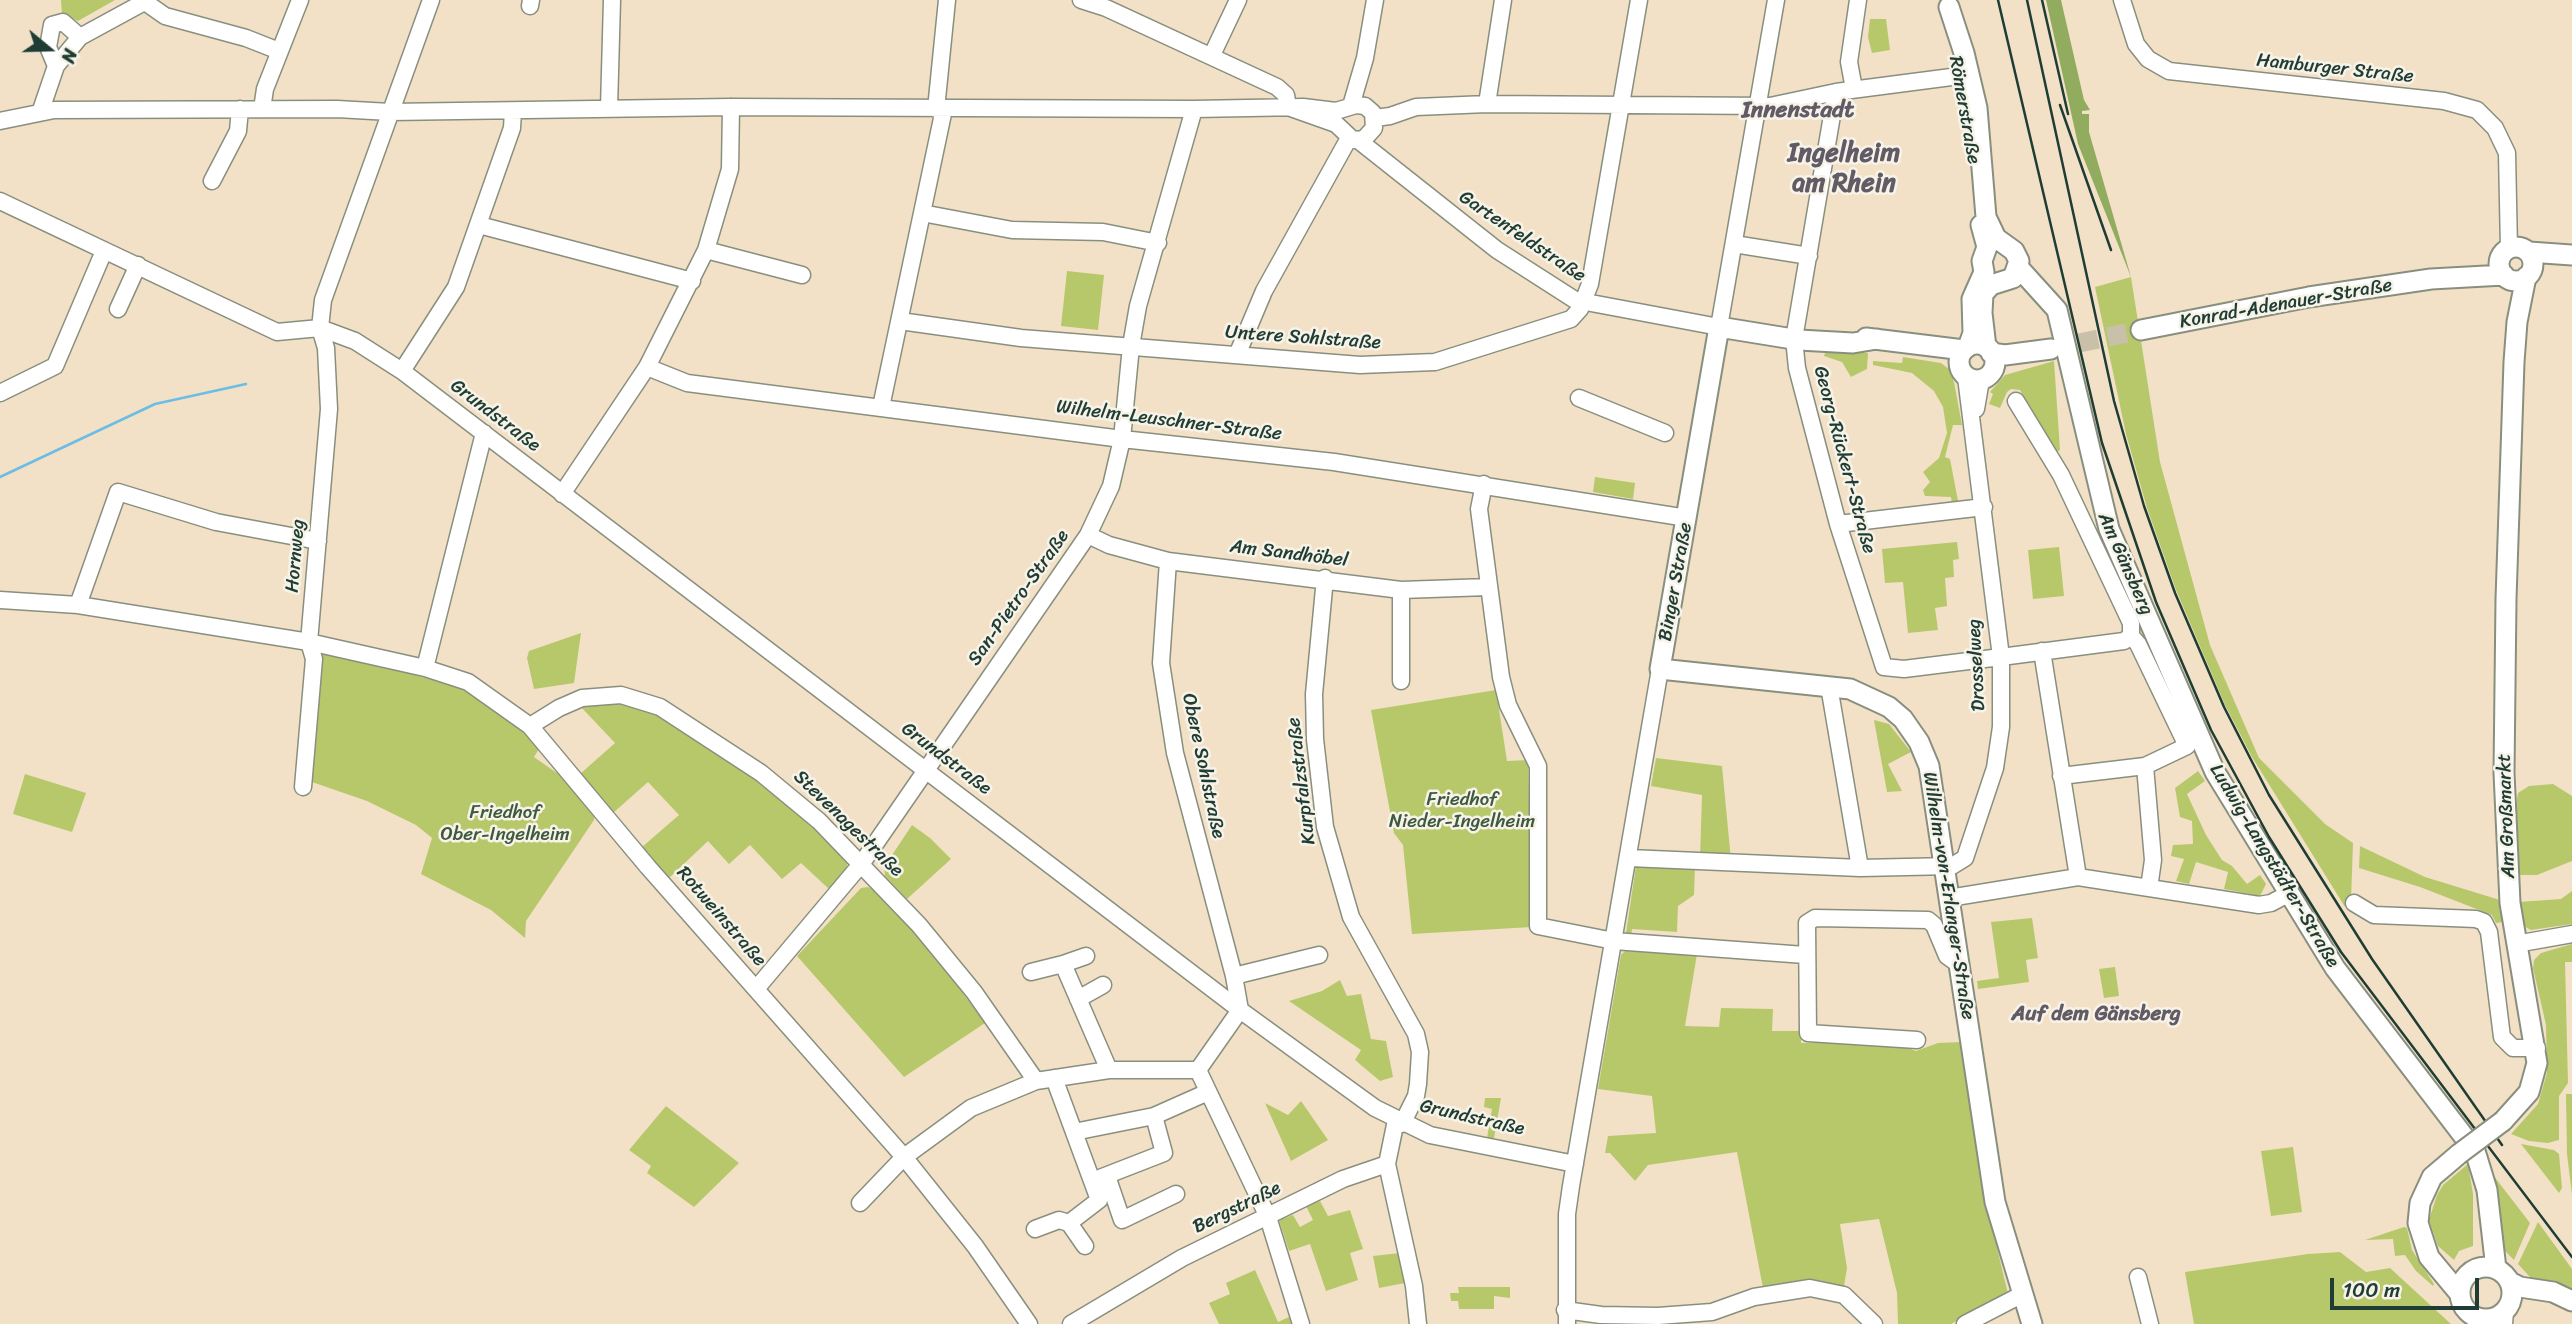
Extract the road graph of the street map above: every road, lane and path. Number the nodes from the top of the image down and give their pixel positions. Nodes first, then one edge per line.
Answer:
1 (300, 0) edge
2 (431, 0) edge
3 (612, 0) edge
4 (947, 0) edge
5 (1081, 0) edge
6 (1238, 0) edge
7 (1376, 0) edge
8 (1503, 0) edge
9 (1639, 0) edge
10 (1776, 0) edge
11 (1858, 0) edge
12 (2122, 0) edge
13 (147, 1) edge
14 (1948, 3) edge
15 (80, 37) junction
16 (279, 51) junction
17 (1212, 55) junction
18 (56, 65) junction
19 (1959, 76) junction
20 (1854, 89) junction
21 (1836, 92) junction
22 (1622, 103) junction
23 (1487, 104) junction
24 (1758, 105) junction
25 (731, 107) junction
26 (1288, 107) junction
27 (610, 108) junction
28 (240, 109) junction
29 (262, 109) junction
30 (940, 109) junction
31 (1194, 109) junction
32 (41, 110) junction
33 (513, 111) junction
34 (390, 112) junction
35 (0, 121) edge
36 (1357, 122) junction
37 (212, 181) dead end
38 (0, 201) edge
39 (922, 213) junction
40 (479, 225) junction
41 (1158, 243) junction
42 (1734, 244) junction
43 (706, 250) junction
44 (104, 251) junction
45 (1809, 256) junction
46 (2572, 256) edge
47 (2572, 262) edge
48 (2517, 263) junction
49 (138, 265) junction
50 (1999, 267) junction
51 (802, 275) dead end
52 (692, 281) junction
53 (1583, 303) junction
54 (118, 309) dead end
55 (900, 321) junction
56 (1719, 327) junction
57 (320, 328) junction
58 (2141, 330) tunnel mouth
59 (1794, 339) junction
60 (1131, 346) junction
61 (2046, 350) tunnel mouth
62 (1237, 355) junction
63 (1976, 361) junction
64 (647, 367) junction
65 (402, 371) junction
66 (0, 393) edge
67 (1579, 398) dead end
68 (2017, 401) dead end
69 (881, 407) junction
70 (484, 433) junction
71 (1665, 433) dead end
72 (1122, 439) junction
73 (1484, 484) junction
74 (562, 494) junction
75 (1984, 507) junction
76 (1688, 518) junction
77 (1838, 524) junction
78 (1088, 535) junction
79 (318, 541) junction
80 (1168, 561) junction
81 (1325, 579) junction
82 (1488, 587) junction
83 (1401, 590) junction
84 (0, 600) edge
85 (78, 605) junction
86 (2131, 636) junction
87 (309, 642) junction
88 (2042, 651) junction
89 (2001, 657) junction
90 (425, 668) junction
91 (1660, 669) junction
92 (1401, 681) dead end
93 (1829, 686) junction
94 (530, 726) junction
95 (2145, 766) junction
96 (925, 770) junction
97 (2061, 776) junction
98 (303, 787) dead end
99 (1629, 858) junction
100 (862, 863) junction
101 (1945, 866) junction
102 (1860, 868) junction
103 (2078, 877) junction
104 (2149, 888) junction
105 (2288, 894) junction
106 (1949, 898) junction
107 (2354, 903) dead end
108 (2572, 934) edge
109 (1614, 941) junction
110 (2516, 944) junction
111 (1319, 955) dead end
112 (1805, 955) junction
113 (1086, 956) dead end
114 (1959, 960) junction
115 (1063, 964) junction
116 (1031, 972) dead end
117 (1234, 976) junction
118 (1103, 985) dead end
119 (756, 989) junction
120 (1078, 999) junction
121 (1240, 1010) junction
122 (1917, 1040) dead end
123 (2537, 1048) junction
124 (1109, 1070) junction
125 (1198, 1070) junction
126 (1054, 1078) junction
127 (1036, 1081) junction
128 (1208, 1092) junction
129 (1154, 1116) junction
130 (1399, 1122) junction
131 (1074, 1132) junction
132 (904, 1157) junction
133 (1387, 1164) junction
134 (1575, 1164) junction
135 (1099, 1179) junction
136 (1176, 1194) dead end
137 (860, 1203) dead end
138 (1268, 1217) junction
139 (1069, 1223) junction
140 (1035, 1229) dead end
141 (1085, 1246) dead end
142 (2429, 1257) junction
143 (2488, 1273) junction
144 (2138, 1277) dead end
145 (2459, 1293) junction
146 (2021, 1296) junction
147 (2567, 1298) edge
148 (2499, 1317) edge
149 (1714, 1318) edge
150 (1563, 1319) edge
151 (1029, 1324) edge
152 (1071, 1324) edge
153 (1301, 1324) edge
154 (1418, 1324) edge
155 (1874, 1324) edge
156 (1965, 1324) edge
157 (2032, 1324) edge
158 (2150, 1324) edge

1 - 16 street
2 - 34 street, Hornweg
3 - 27 street
4 - 30 street
5 - 17 street
6 - 17 street
7 - 36 street
8 - 23 street
9 - 22 street
10 - 24 street, Binger Straße
11 - 20 street
12 - 48 street, Hamburger Straße
13 - 15 street
13 - 16 street
14 - 19 main road, Römerstraße
14 - 50 main road, Römerstraße
15 - 18 street
15 - 18 street
16 - 29 street
17 - 26 street
18 - 32 street
19 - 20 street
19 - 50 main road, Römerstraße
20 - 21 street
21 - 24 street
21 - 45 street, Georg-Rückert-Straße
22 - 23 street
22 - 24 street
22 - 53 street
23 - 36 street
24 - 42 street, Binger Straße
25 - 27 street
25 - 30 street
25 - 43 street
26 - 31 street
26 - 36 street
27 - 33 street
28 - 29 street
28 - 32 street
28 - 37 street
29 - 34 street
30 - 31 street
30 - 39 street
31 - 41 street, San-Pietro-Straße
32 - 35 street
33 - 34 street
33 - 40 street
34 - 57 street, Hornweg
36 - 53 street, Gartenfeldstraße
36 - 62 street
38 - 44 street
39 - 41 street
39 - 55 street
40 - 52 street
40 - 65 street
41 - 60 street, San-Pietro-Straße
42 - 45 street
42 - 56 street, Binger Straße
43 - 51 street
43 - 52 street
44 - 49 street
44 - 66 street
45 - 59 street, Georg-Rückert-Straße
46 - 48 main road, Konrad-Adenauer-Straße
47 - 48 main road, Konrad-Adenauer-Straße
48 - 58 main road, Konrad-Adenauer-Straße
48 - 110 main road, Am Großmarkt
49 - 54 street
49 - 57 street
50 - 63 main road
50 - 105 main road, Ludwig-Langstädter-Straße
52 - 64 street
53 - 56 street, Gartenfeldstraße
53 - 62 street, Untere Sohlstraße
55 - 60 street, Untere Sohlstraße
55 - 69 street
56 - 59 main road
56 - 76 main road, Binger Straße
57 - 65 street, Grundstraße
57 - 79 street, Hornweg
59 - 63 main road
59 - 77 street, Georg-Rückert-Straße
60 - 62 street, Untere Sohlstraße
60 - 72 street, San-Pietro-Straße
61 - 63 main road
63 - 75 street, Drosselweg
64 - 69 street, Wilhelm-Leuschner-Straße
64 - 74 street
65 - 70 street, Grundstraße
67 - 71 street
68 - 86 street, Am Gänsberg
69 - 72 street, Wilhelm-Leuschner-Straße
70 - 74 street, Grundstraße
70 - 90 street
72 - 73 street, Wilhelm-Leuschner-Straße
72 - 78 street, San-Pietro-Straße
73 - 76 street, Wilhelm-Leuschner-Straße
73 - 82 street
74 - 96 street, Grundstraße
75 - 77 street
75 - 89 street, Drosselweg
76 - 91 main road, Binger Straße
77 - 89 street, Georg-Rückert-Straße
78 - 80 street, Am Sandhöbel
78 - 96 street, San-Pietro-Straße
79 - 85 street
79 - 87 street, Hornweg
80 - 81 street, Am Sandhöbel
80 - 117 street, Obere Sohlstraße
81 - 83 street, Am Sandhöbel
81 - 130 street, Kurpfalzstraße
82 - 83 street, Am Sandhöbel
82 - 109 street
83 - 92 street
84 - 85 street, Rotweinstraße
85 - 87 street, Rotweinstraße
86 - 88 street
86 - 95 street, Am Gänsberg
87 - 90 street, Rotweinstraße
87 - 98 street, Hornweg
88 - 89 street
88 - 97 street
89 - 101 street, Drosselweg
90 - 94 street, Rotweinstraße
91 - 93 main road, Wilhelm-von-Erlanger-Straße
91 - 99 street, Binger Straße
93 - 101 main road, Wilhelm-von-Erlanger-Straße
93 - 102 street
94 - 100 street, Stevenagestraße
94 - 119 street, Rotweinstraße
95 - 97 street
95 - 104 street
96 - 100 street, San-Pietro-Straße
96 - 121 street, Grundstraße
97 - 103 street
99 - 102 street
99 - 109 street, Binger Straße
100 - 119 street, San-Pietro-Straße
100 - 127 street, Stevenagestraße
101 - 102 street
101 - 106 main road, Wilhelm-von-Erlanger-Straße
103 - 104 street
103 - 106 street
104 - 105 street
105 - 143 main road, Ludwig-Langstädter-Straße
106 - 114 main road, Wilhelm-von-Erlanger-Straße
107 - 123 street
108 - 110 street
109 - 112 street
109 - 134 street, Binger Straße
110 - 123 main road, Am Großmarkt
111 - 117 street
112 - 114 street
112 - 122 street
113 - 115 street
114 - 146 main road, Wilhelm-von-Erlanger-Straße
115 - 116 street
115 - 120 street
117 - 121 street, Obere Sohlstraße
118 - 120 street
119 - 132 street, Rotweinstraße
120 - 124 street
121 - 125 street
121 - 130 street, Grundstraße
123 - 142 main road, Am Großmarkt, bridge
124 - 125 street
124 - 126 street
125 - 128 street
126 - 127 street
126 - 131 street
127 - 132 street
128 - 129 street
128 - 138 street
129 - 131 street
129 - 135 street
130 - 133 street
130 - 134 street, Grundstraße
131 - 135 street
132 - 137 street
132 - 151 street, Rotweinstraße
133 - 138 street, Bergstraße
133 - 154 street
134 - 150 street, Binger Straße
135 - 136 street
135 - 139 street
138 - 152 street, Bergstraße
138 - 153 street
139 - 140 street
139 - 141 street
142 - 143 main road
142 - 145 main road, Am Großmarkt
143 - 145 main road
143 - 147 main road
143 - 148 main road, Ludwig-Langstädter-Straße
144 - 158 street
145 - 148 main road, Am Großmarkt
146 - 156 street
146 - 157 main road, Wilhelm-von-Erlanger-Straße
147 - 148 main road
149 - 150 street
149 - 155 street

